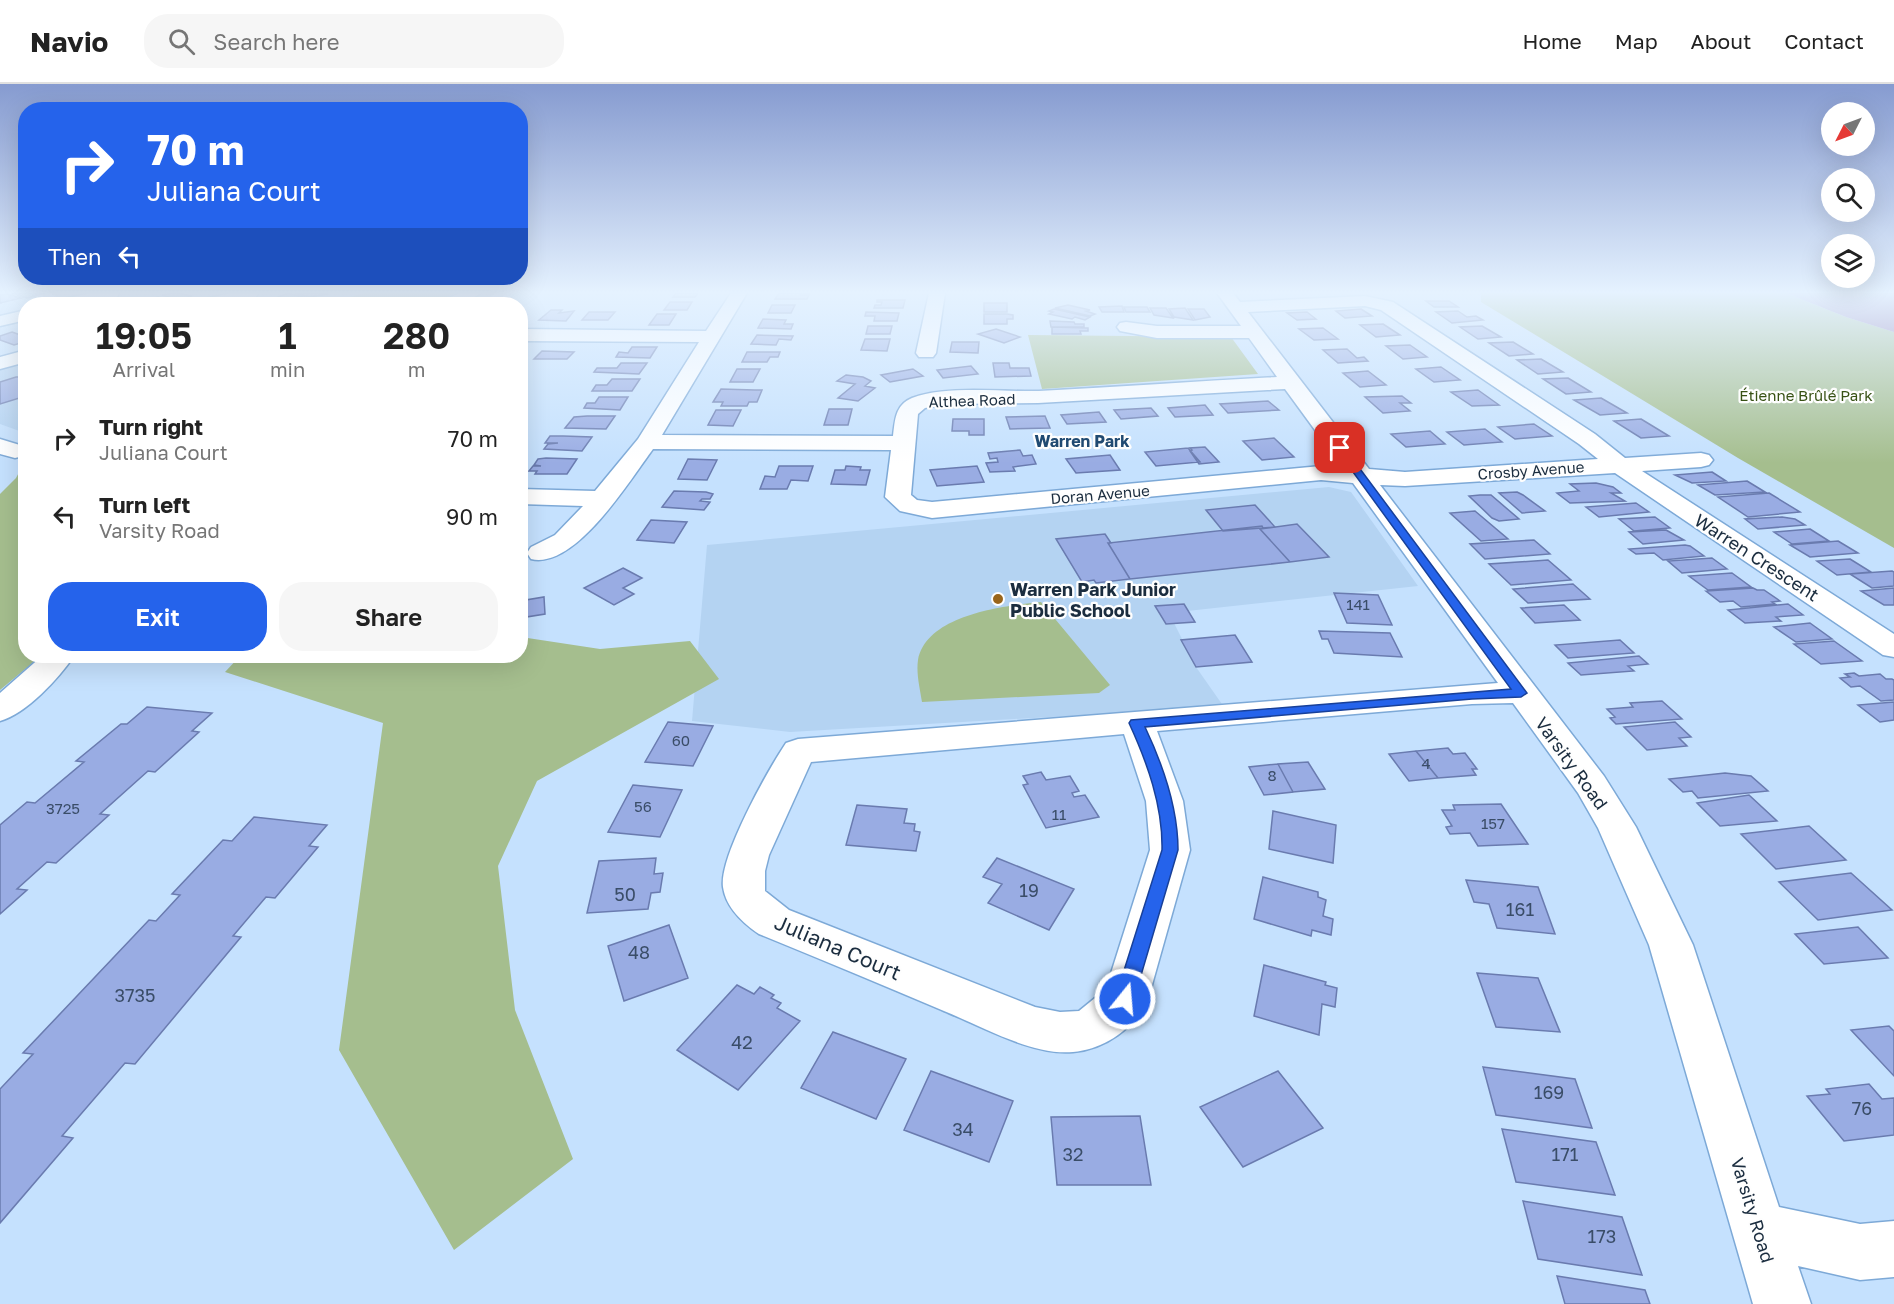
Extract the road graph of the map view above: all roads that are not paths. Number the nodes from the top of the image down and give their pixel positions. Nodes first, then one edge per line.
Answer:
1 (704, 350) edge
2 (927, 350) edge
3 (1268, 350) edge
4 (1453, 350) edge
5 (926, 353) dead end
6 (18, 358) edge
7 (0, 363) edge
8 (1293, 382) junction
9 (647, 442) junction
10 (904, 443) junction
11 (1701, 460) dead end
12 (1621, 465) junction
13 (1361, 477) junction
14 (528, 496) edge
15 (600, 499) junction
16 (541, 554) dead end
17 (1894, 648) edge
18 (52, 663) edge
19 (1521, 693) junction
20 (0, 710) edge
21 (1136, 723) junction
22 (1759, 1230) junction
23 (1894, 1249) edge
24 (1782, 1304) edge

1 - 9 street
2 - 5 street
3 - 8 street, Varsity Road
4 - 12 street, Warren Crescent
6 - 7 street
8 - 10 street, Althea Road
8 - 13 street, Varsity Road
9 - 10 street
9 - 15 street
10 - 13 street, Doran Avenue
11 - 12 street, Crosby Avenue
12 - 13 street, Crosby Avenue
12 - 17 street, Warren Crescent
13 - 19 street, Varsity Road
14 - 15 street
15 - 16 street
18 - 20 street
19 - 21 street, Juliana Court
19 - 22 street, Varsity Road
21 - 21 street, Juliana Court
22 - 23 street
22 - 24 street, Varsity Road

